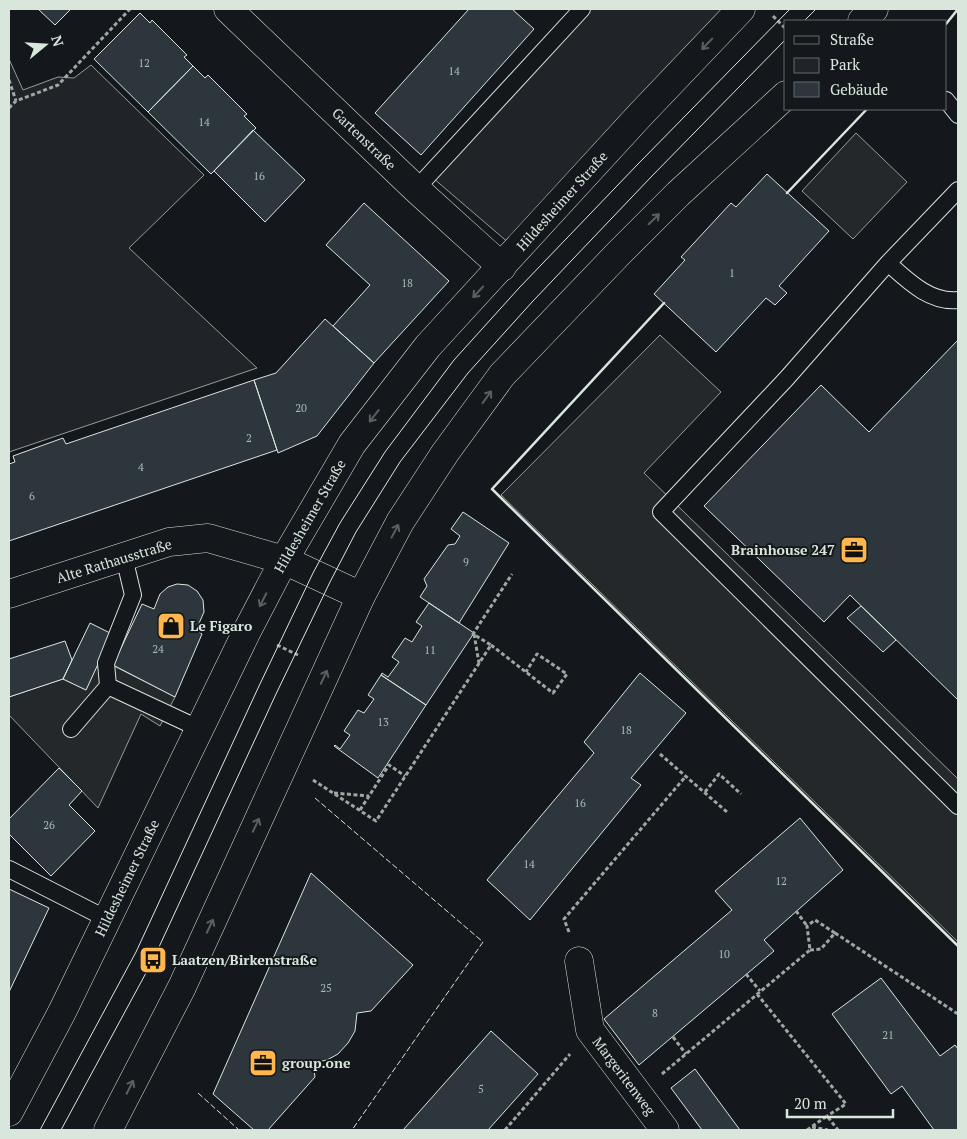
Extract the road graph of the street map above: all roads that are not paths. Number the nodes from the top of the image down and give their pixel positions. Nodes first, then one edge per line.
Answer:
1 (228, 9) edge
2 (582, 9) edge
3 (741, 9) edge
4 (784, 97) edge
5 (947, 101) edge
6 (958, 115) edge
7 (416, 189) junction
8 (958, 190) edge
9 (888, 263) junction
10 (502, 267) junction
11 (958, 300) edge
12 (124, 556) junction
13 (284, 560) junction
14 (9, 594) edge
15 (361, 596) junction
16 (108, 686) junction
17 (71, 729) dead end
18 (200, 729) junction
19 (958, 806) edge
20 (9, 870) edge
21 (107, 919) junction
22 (579, 961) road end
23 (9, 1112) edge
24 (108, 1130) edge
25 (665, 1130) edge

1 - 7 main road, Gartenstraße
2 - 7 lane
3 -> 10 main road, Hildesheimer Straße
15 -> 4 main road
5 - 6 lane
7 - 10 main road, Gartenstraße
8 - 9 lane
9 - 11 lane
9 - 19 lane
10 -> 13 main road, Hildesheimer Straße
12 - 13 main road, Alte Rathausstraße
12 - 14 main road, Alte Rathausstraße
12 - 16 lane
13 - 15 main road, Alte Rathausstraße
13 -> 18 main road, Hildesheimer Straße
24 -> 15 main road
16 - 17 lane
16 - 18 lane
18 - 21 main road, Hildesheimer Straße
20 - 21 lane
21 - 23 main road, Hildesheimer Straße
22 - 25 main road, Margeritenweg

